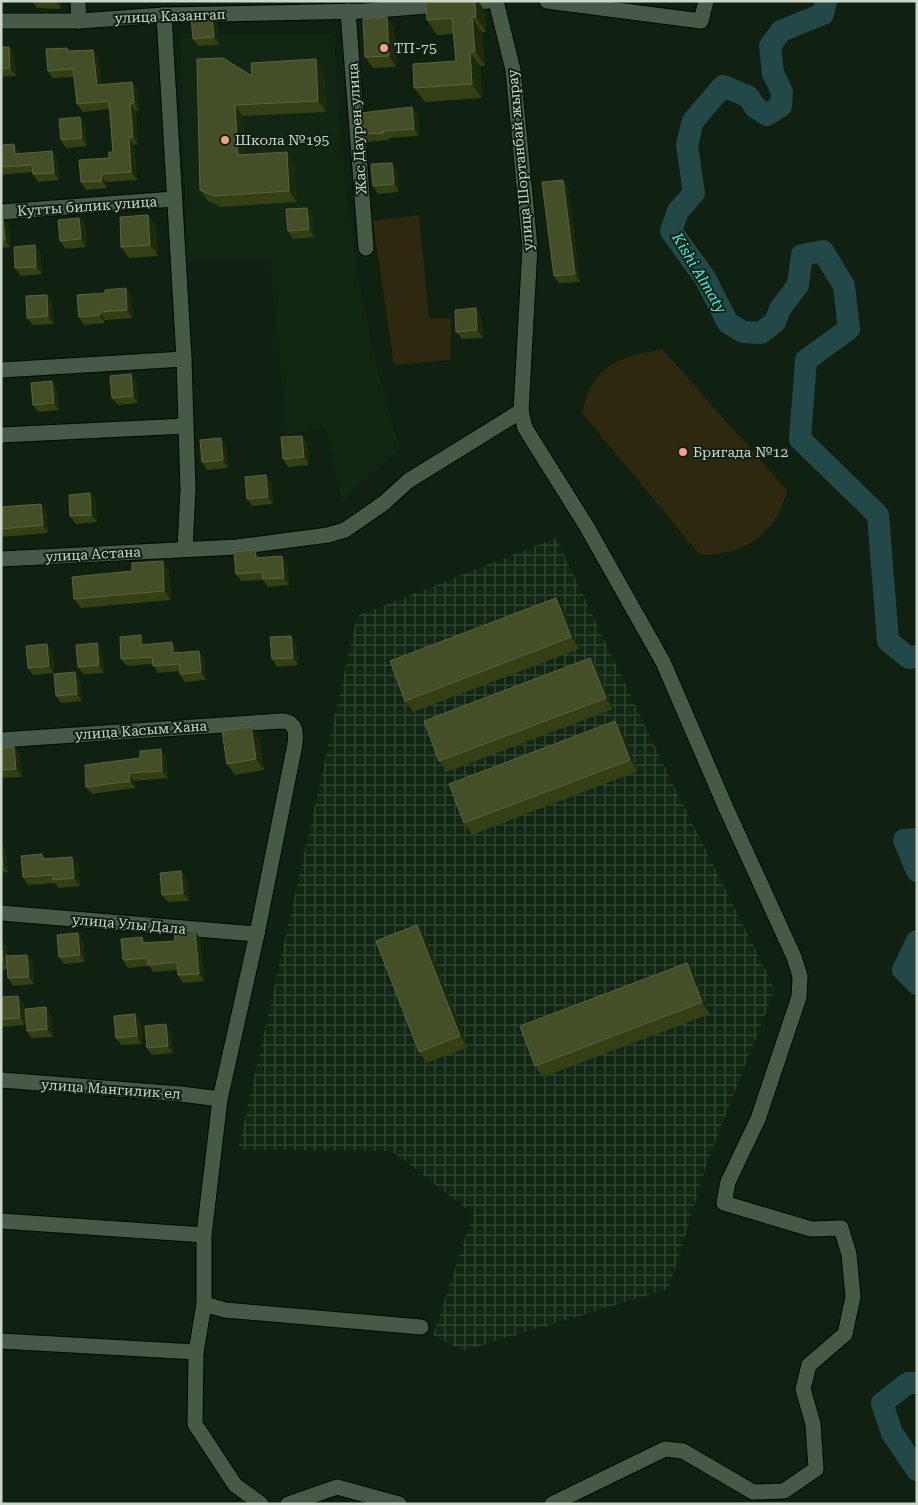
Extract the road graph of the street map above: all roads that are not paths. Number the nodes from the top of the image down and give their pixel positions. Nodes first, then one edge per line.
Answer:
1 (78, 1) edge
2 (489, 1) edge
3 (496, 1) edge
4 (547, 1) edge
5 (706, 1) edge
6 (365, 6) edge
7 (348, 11) junction
8 (164, 15) junction
9 (1, 21) edge
10 (78, 21) junction
11 (174, 199) junction
12 (1, 212) edge
13 (366, 248) dead end
14 (184, 359) junction
15 (1, 370) edge
16 (521, 411) junction
17 (186, 426) junction
18 (1, 435) edge
19 (185, 548) junction
20 (1, 560) edge
21 (1, 740) edge
22 (1, 913) edge
23 (257, 934) junction
24 (1, 1080) edge
25 (220, 1099) junction
26 (1, 1220) edge
27 (204, 1235) junction
28 (204, 1304) junction
29 (421, 1327) dead end
30 (1, 1341) edge
31 (196, 1352) junction
32 (261, 1504) edge
33 (288, 1504) edge
34 (399, 1504) edge
35 (552, 1504) edge

1 - 10 street
2 - 6 street, улица Казангап
3 - 16 street, улица Шортанбай жырау
4 - 5 street
6 - 7 street, улица Казангап
7 - 8 street, улица Казангап
7 - 13 street, Жас Даурен улица
8 - 10 street, улица Казангап
8 - 11 street
9 - 10 street, улица Казангап
11 - 12 street, Кутты билик улица
11 - 14 street
14 - 15 street
14 - 17 street
16 - 19 street, улица Астана
16 - 35 street
17 - 18 street
17 - 19 street
19 - 20 street, улица Астана
21 - 23 street, улица Касым Хана
22 - 23 street, улица Улы Дала
23 - 25 street
24 - 25 street, улица Мангилик ел
25 - 27 street
26 - 27 street
27 - 28 street
28 - 29 street
28 - 31 street
30 - 31 street
31 - 32 street
33 - 34 street

